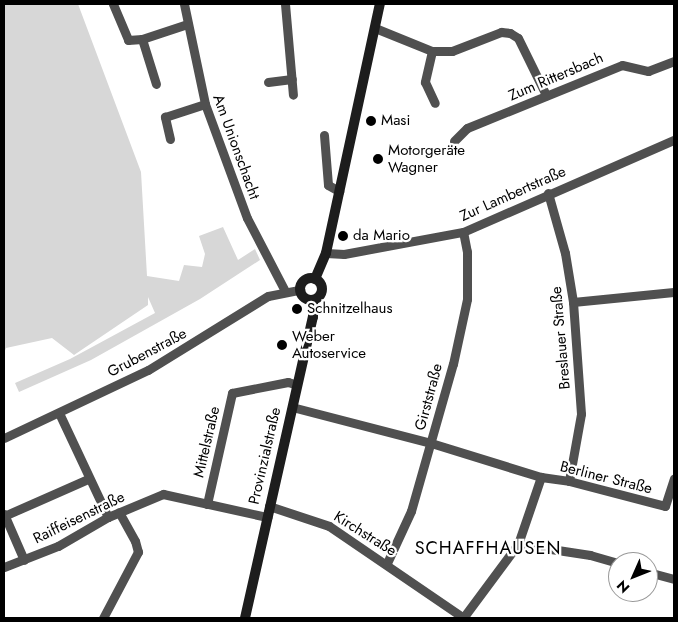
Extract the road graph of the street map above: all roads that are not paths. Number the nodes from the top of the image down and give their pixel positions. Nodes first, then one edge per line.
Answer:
1 (113, 4) edge
2 (184, 4) edge
3 (285, 4) edge
4 (380, 4) edge
5 (187, 24) junction
6 (376, 28) junction
7 (142, 39) junction
8 (432, 51) junction
9 (674, 61) edge
10 (292, 79) junction
11 (268, 82) dead end
12 (156, 84) dead end
13 (293, 95) dead end
14 (546, 95) junction
15 (434, 103) dead end
16 (205, 104) junction
17 (324, 136) dead end
18 (170, 139) dead end
19 (674, 140) edge
20 (454, 142) dead end
21 (339, 192) junction
22 (548, 193) junction
23 (463, 232) junction
24 (326, 253) junction
25 (315, 279) junction
26 (300, 290) junction
27 (285, 291) junction
28 (674, 292) edge
29 (313, 300) junction
30 (573, 302) junction
31 (297, 385) junction
32 (292, 408) junction
33 (59, 413) junction
34 (4, 438) edge
35 (431, 443) junction
36 (541, 477) junction
37 (674, 478) edge
38 (88, 479) junction
39 (569, 481) junction
40 (167, 495) joint
41 (207, 504) junction
42 (268, 511) junction
43 (118, 512) junction
44 (4, 515) edge
45 (108, 517) junction
46 (518, 544) junction
47 (24, 560) junction
48 (608, 560) edge
49 (387, 563) junction
50 (4, 567) edge
51 (658, 575) edge
52 (674, 579) edge
53 (103, 618) edge
54 (245, 618) edge
55 (463, 618) edge

1 - 7 street
2 - 5 street, Am Unionschacht
3 - 10 street
4 - 6 street
5 - 7 street
5 - 16 street, Am Unionschacht
6 - 8 street
6 - 21 street
7 - 12 street
8 - 14 street
8 - 15 street
9 - 14 street, Zum Rittersbach
10 - 11 street
10 - 13 street
14 - 20 street, Zum Rittersbach
16 - 18 street
16 - 27 street, Am Unionschacht
17 - 21 street
19 - 22 street, Zur Lambertstraße
21 - 24 street
22 - 23 street, Zur Lambertstraße
22 - 30 street, Breslauer Straße
23 - 24 street, Zur Lambertstraße
23 - 35 street, Girststraße
24 - 25 street
25 - 26 street
25 - 29 street
26 - 27 street, Grubenstraße
26 - 29 street
27 - 33 street, Grubenstraße
28 - 30 street
29 - 31 street, Provinzialstraße
30 - 39 street, Breslauer Straße
31 - 32 street, Provinzialstraße
31 - 41 street, Mittelstraße
32 - 35 street, Berliner Straße
32 - 42 street, Provinzialstraße
33 - 34 street, Grubenstraße
33 - 38 street
35 - 36 street, Berliner Straße
35 - 49 street, Girststraße
36 - 39 street, Berliner Straße
36 - 46 street
37 - 39 street, Berliner Straße
38 - 44 street
38 - 45 street
40 - 41 street, Kirchstraße
40 - 43 street, Raiffeisenstraße
41 - 42 street, Kirchstraße
42 - 49 street, Kirchstraße
42 - 54 street, Provinzialstraße
43 - 45 street, Raiffeisenstraße
43 - 53 street
44 - 47 street
45 - 47 street, Raiffeisenstraße
46 - 48 street
46 - 55 street
47 - 50 street, Raiffeisenstraße
49 - 55 street, Kirchstraße
51 - 52 street

